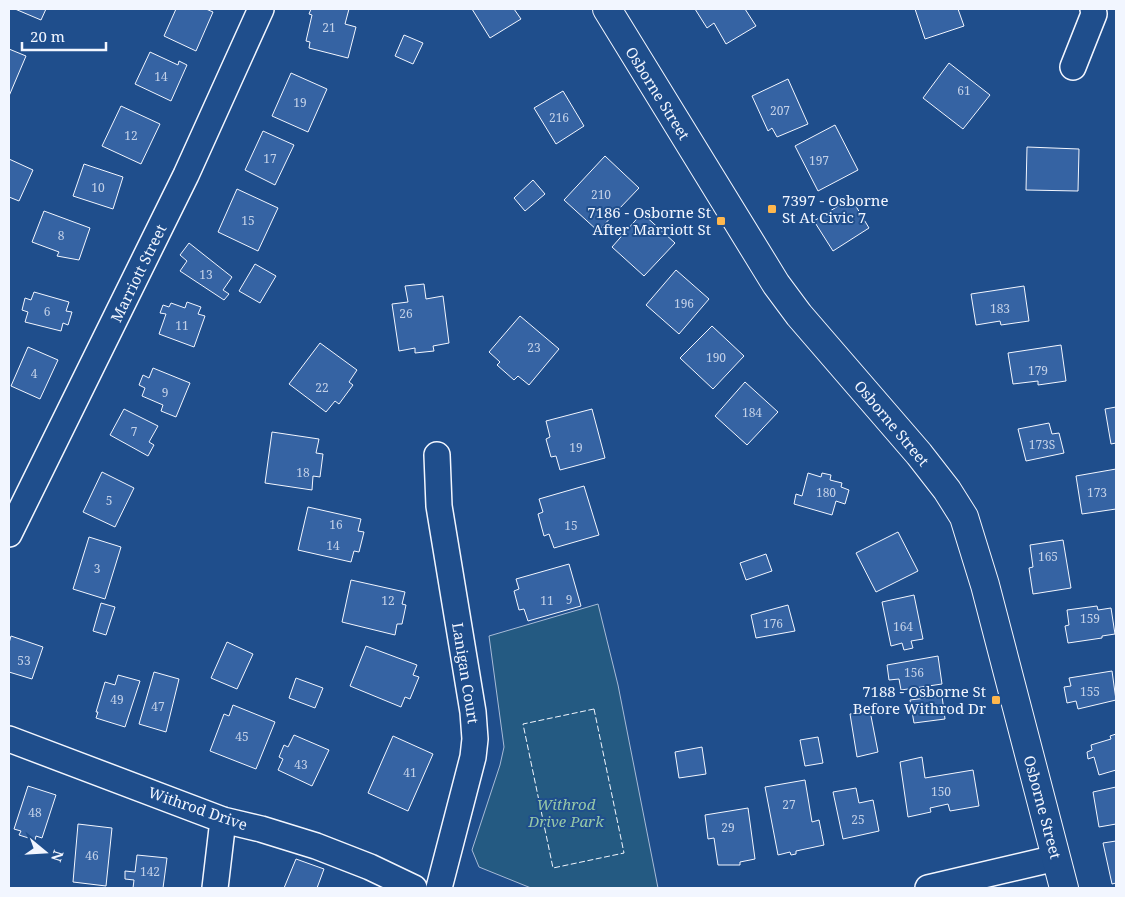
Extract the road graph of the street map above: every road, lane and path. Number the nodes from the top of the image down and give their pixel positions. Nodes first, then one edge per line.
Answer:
1 (261, 9) edge
2 (607, 9) edge
3 (1093, 9) edge
4 (1073, 67) dead end
5 (437, 455) dead end
6 (9, 534) edge
7 (9, 739) edge
8 (223, 820) junction
9 (1056, 858) junction
10 (215, 888) edge
11 (414, 888) edge
12 (439, 888) edge
13 (928, 888) edge
14 (1064, 888) edge

1 - 6 street, Marriott Street
2 - 9 street, Osborne Street
3 - 4 street
5 - 12 street, Lanigan Court
7 - 8 street, Withrod Drive
8 - 10 street
8 - 11 street, Withrod Drive
9 - 13 street
9 - 14 street, Osborne Street

